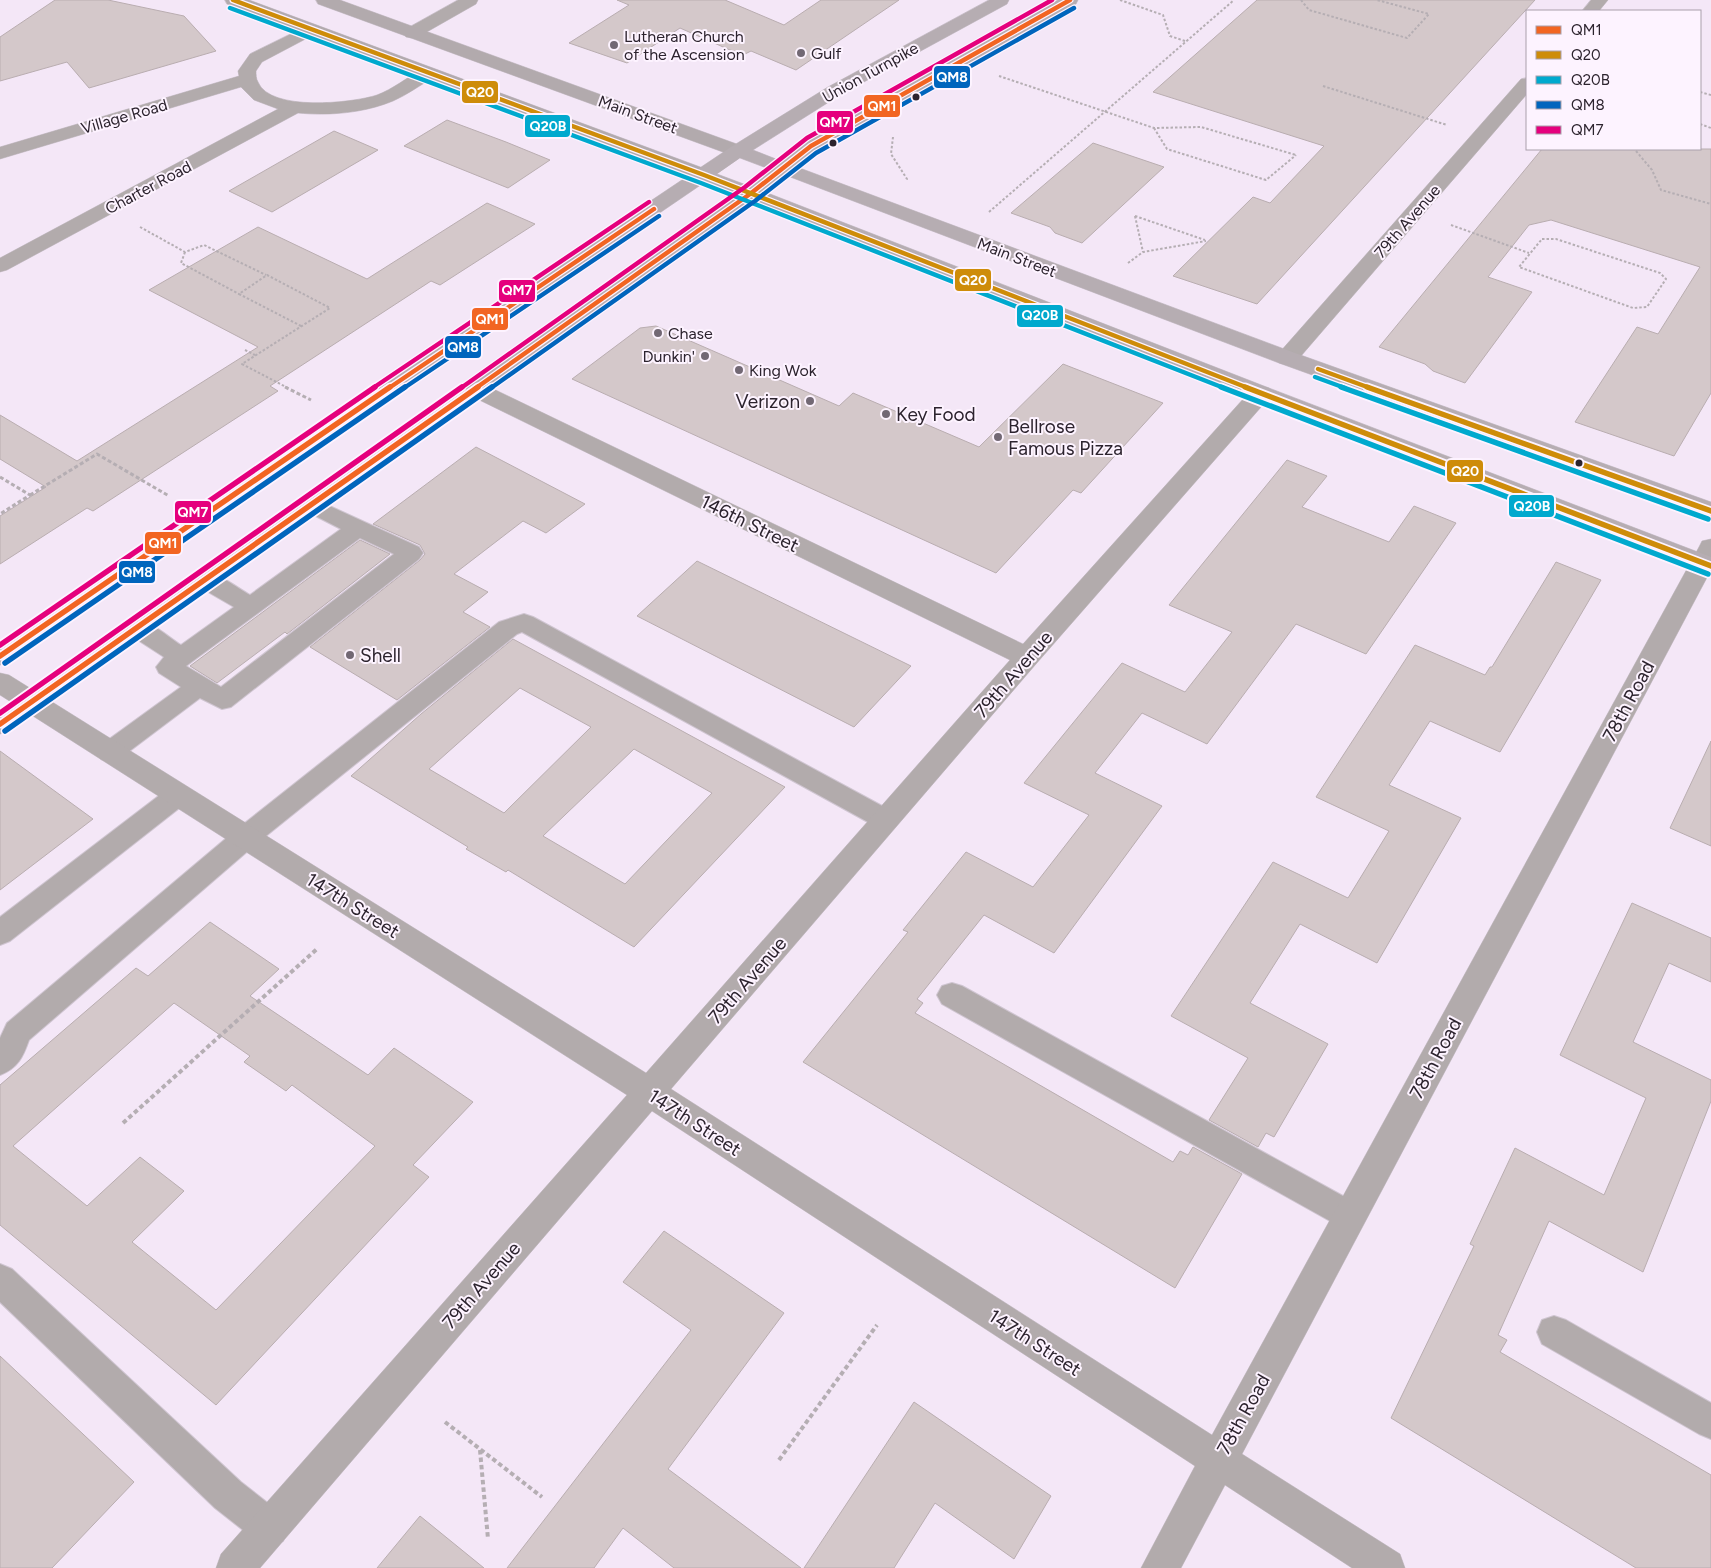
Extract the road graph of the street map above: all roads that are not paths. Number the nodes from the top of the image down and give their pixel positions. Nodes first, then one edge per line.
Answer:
1 (233, 0) edge
2 (324, 0) edge
3 (470, 0) edge
4 (1001, 0) edge
5 (1070, 0) edge
6 (1600, 0) edge
7 (1591, 10) edge
8 (309, 30) junction
9 (412, 32) junction
10 (427, 74) junction
11 (248, 79) junction
12 (1526, 85) edge
13 (296, 107) junction
14 (738, 151) junction
15 (0, 153) edge
16 (783, 169) junction
17 (704, 175) junction
18 (750, 194) junction
19 (0, 266) edge
20 (1287, 358) junction
21 (474, 388) junction
22 (1261, 393) junction
23 (310, 504) junction
24 (1711, 511) edge
25 (359, 527) junction
26 (1708, 559) edge
27 (204, 579) junction
28 (251, 606) junction
29 (136, 627) junction
30 (0, 656) edge
31 (181, 657) junction
32 (1027, 657) junction
33 (0, 682) edge
34 (199, 686) junction
35 (31, 702) junction
36 (0, 724) edge
37 (110, 752) junction
38 (178, 795) junction
39 (886, 820) junction
40 (246, 837) junction
41 (0, 933) edge
42 (952, 995) dead end
43 (0, 1062) edge
44 (649, 1092) junction
45 (1350, 1216) junction
46 (0, 1280) edge
47 (1554, 1332) dead end
48 (1711, 1422) edge
49 (1218, 1460) junction
50 (270, 1528) junction
51 (235, 1568) edge
52 (1160, 1568) edge
53 (1386, 1568) edge

1 - 8 main road, Main Street
2 - 9 main road, Main Street
3 - 9 street
4 - 14 main road, Union Turnpike
5 - 16 main road, Union Turnpike
6 - 7 street
8 - 10 main road, Main Street
8 - 11 street
9 - 14 main road, Main Street
10 - 13 street
10 - 17 main road, Main Street
11 - 13 street
11 - 15 street, Village Road
12 - 20 street, 79th Avenue
13 - 19 street, Charter Road
14 - 16 main road, Main Street
14 - 17 main road, Union Turnpike
16 - 18 main road, Union Turnpike
16 - 20 main road, Main Street
17 - 18 main road, Main Street
17 - 30 main road, Union Turnpike
18 - 21 main road, Union Turnpike
18 - 22 main road, Main Street
20 - 24 main road, Main Street
21 - 23 main road, Union Turnpike
21 - 32 street, 146th Street
22 - 26 main road, Main Street
22 - 32 street, 79th Avenue
23 - 25 lane
23 - 27 main road, Union Turnpike
25 - 28 lane
25 - 34 lane
26 - 45 street, 78th Road
27 - 28 lane
27 - 29 main road, Union Turnpike
28 - 31 lane
29 - 31 lane
29 - 35 main road, Union Turnpike
31 - 34 lane
32 - 39 street, 79th Avenue
33 - 35 street, 147th Street
34 - 37 lane
35 - 36 main road, Union Turnpike
35 - 37 street, 147th Street
37 - 38 street, 147th Street
38 - 40 street, 147th Street
38 - 41 lane
39 - 40 lane
39 - 44 street, 79th Avenue
40 - 43 lane
40 - 44 street, 147th Street
42 - 45 lane
44 - 49 street, 147th Street
44 - 50 street, 79th Avenue
45 - 49 street, 78th Road
46 - 50 lane
47 - 48 lane
49 - 52 street, 78th Road
49 - 53 street, 147th Street
50 - 51 street, 79th Avenue

